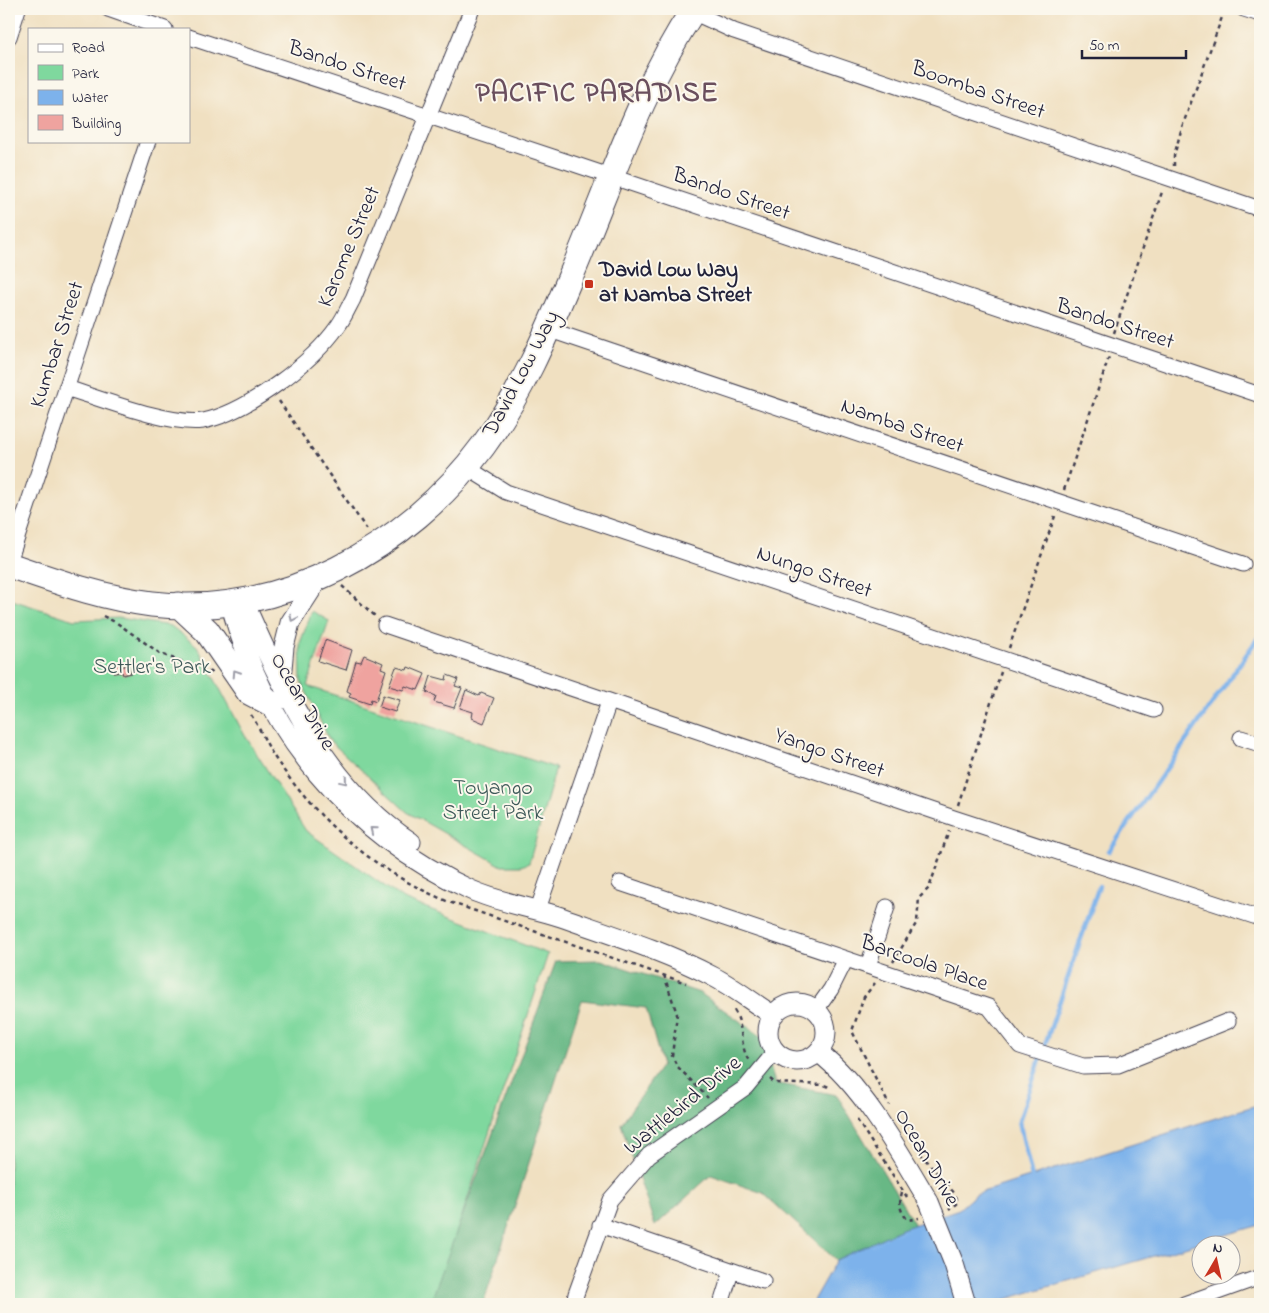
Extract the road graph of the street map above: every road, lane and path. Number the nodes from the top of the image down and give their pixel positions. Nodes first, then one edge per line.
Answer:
1 (18, 9) edge
2 (108, 9) edge
3 (472, 9) edge
4 (1244, 9) edge
5 (690, 10) edge
6 (1260, 14) edge
7 (162, 28) edge
8 (9, 37) edge
9 (190, 37) edge
10 (428, 116) junction
11 (148, 142) edge
12 (612, 176) junction
13 (1260, 209) edge
14 (547, 329) junction
15 (66, 388) junction
16 (271, 389) junction
17 (1260, 395) edge
18 (466, 467) junction
19 (379, 545) junction
20 (9, 564) edge
21 (1243, 564) dead end
22 (325, 575) junction
23 (237, 601) junction
24 (179, 605) junction
25 (385, 625) joint
26 (281, 681) junction
27 (609, 702) junction
28 (272, 704) junction
29 (1154, 710) dead end
30 (1241, 738) dead end
31 (1260, 744) edge
32 (620, 883) dead end
33 (887, 907) dead end
34 (538, 909) junction
35 (1260, 918) edge
36 (846, 959) junction
37 (868, 966) junction
38 (664, 975) dead end
39 (816, 1010) junction
40 (773, 1015) junction
41 (1228, 1021) dead end
42 (775, 1052) junction
43 (818, 1052) junction
44 (717, 1107) junction
45 (600, 1225) junction
46 (730, 1272) junction
47 (1260, 1278) edge
48 (763, 1281) dead end
49 (574, 1304) edge
50 (720, 1304) edge
51 (966, 1304) edge
52 (1184, 1304) edge

1 - 8 street
2 - 7 street
3 - 10 street, Karome Street
4 - 6 street
5 - 12 main road, David Low Way
5 - 13 street, Boomba Street
9 - 10 street, Bando Street
10 - 12 street, Bando Street
10 - 16 street, Karome Street
11 - 15 street, Kumbar Street
12 - 14 main road, David Low Way
12 - 17 street, Bando Street
14 - 18 main road, David Low Way
14 - 21 street, Namba Street
15 - 16 street, Karome Street
15 - 20 street, Kumbar Street
16 - 19 path
18 - 19 main road, David Low Way
18 - 29 street, Nungo Street
19 - 22 main road, David Low Way
20 - 24 main road, David Low Way
22 - 23 main road, David Low Way
22 - 25 path
22 -> 26 street
23 - 24 main road, David Low Way
23 - 26 street, Ocean Drive
23 - 28 street, Ocean Drive
28 -> 24 main road
25 - 27 street, Yango Street
26 -> 34 street, Ocean Drive
27 - 34 street
27 - 35 street, Yango Street
34 -> 28 street, Ocean Drive
30 - 31 street
32 - 36 street, Barcoola Place
33 - 37 street
34 - 40 street, Ocean Drive
36 - 37 street, Barcoola Place
36 - 39 street
37 - 41 street, Barcoola Place
38 - 44 path
39 - 40 street
39 - 43 street
40 - 42 street
42 - 43 street
42 - 44 street, Wattlebird Drive
43 - 51 street, Ocean Drive, bridge
44 - 45 street, Wattlebird Drive
45 - 46 street
45 - 49 street, Wattlebird Drive
46 - 48 street
46 - 50 street
47 - 52 street

